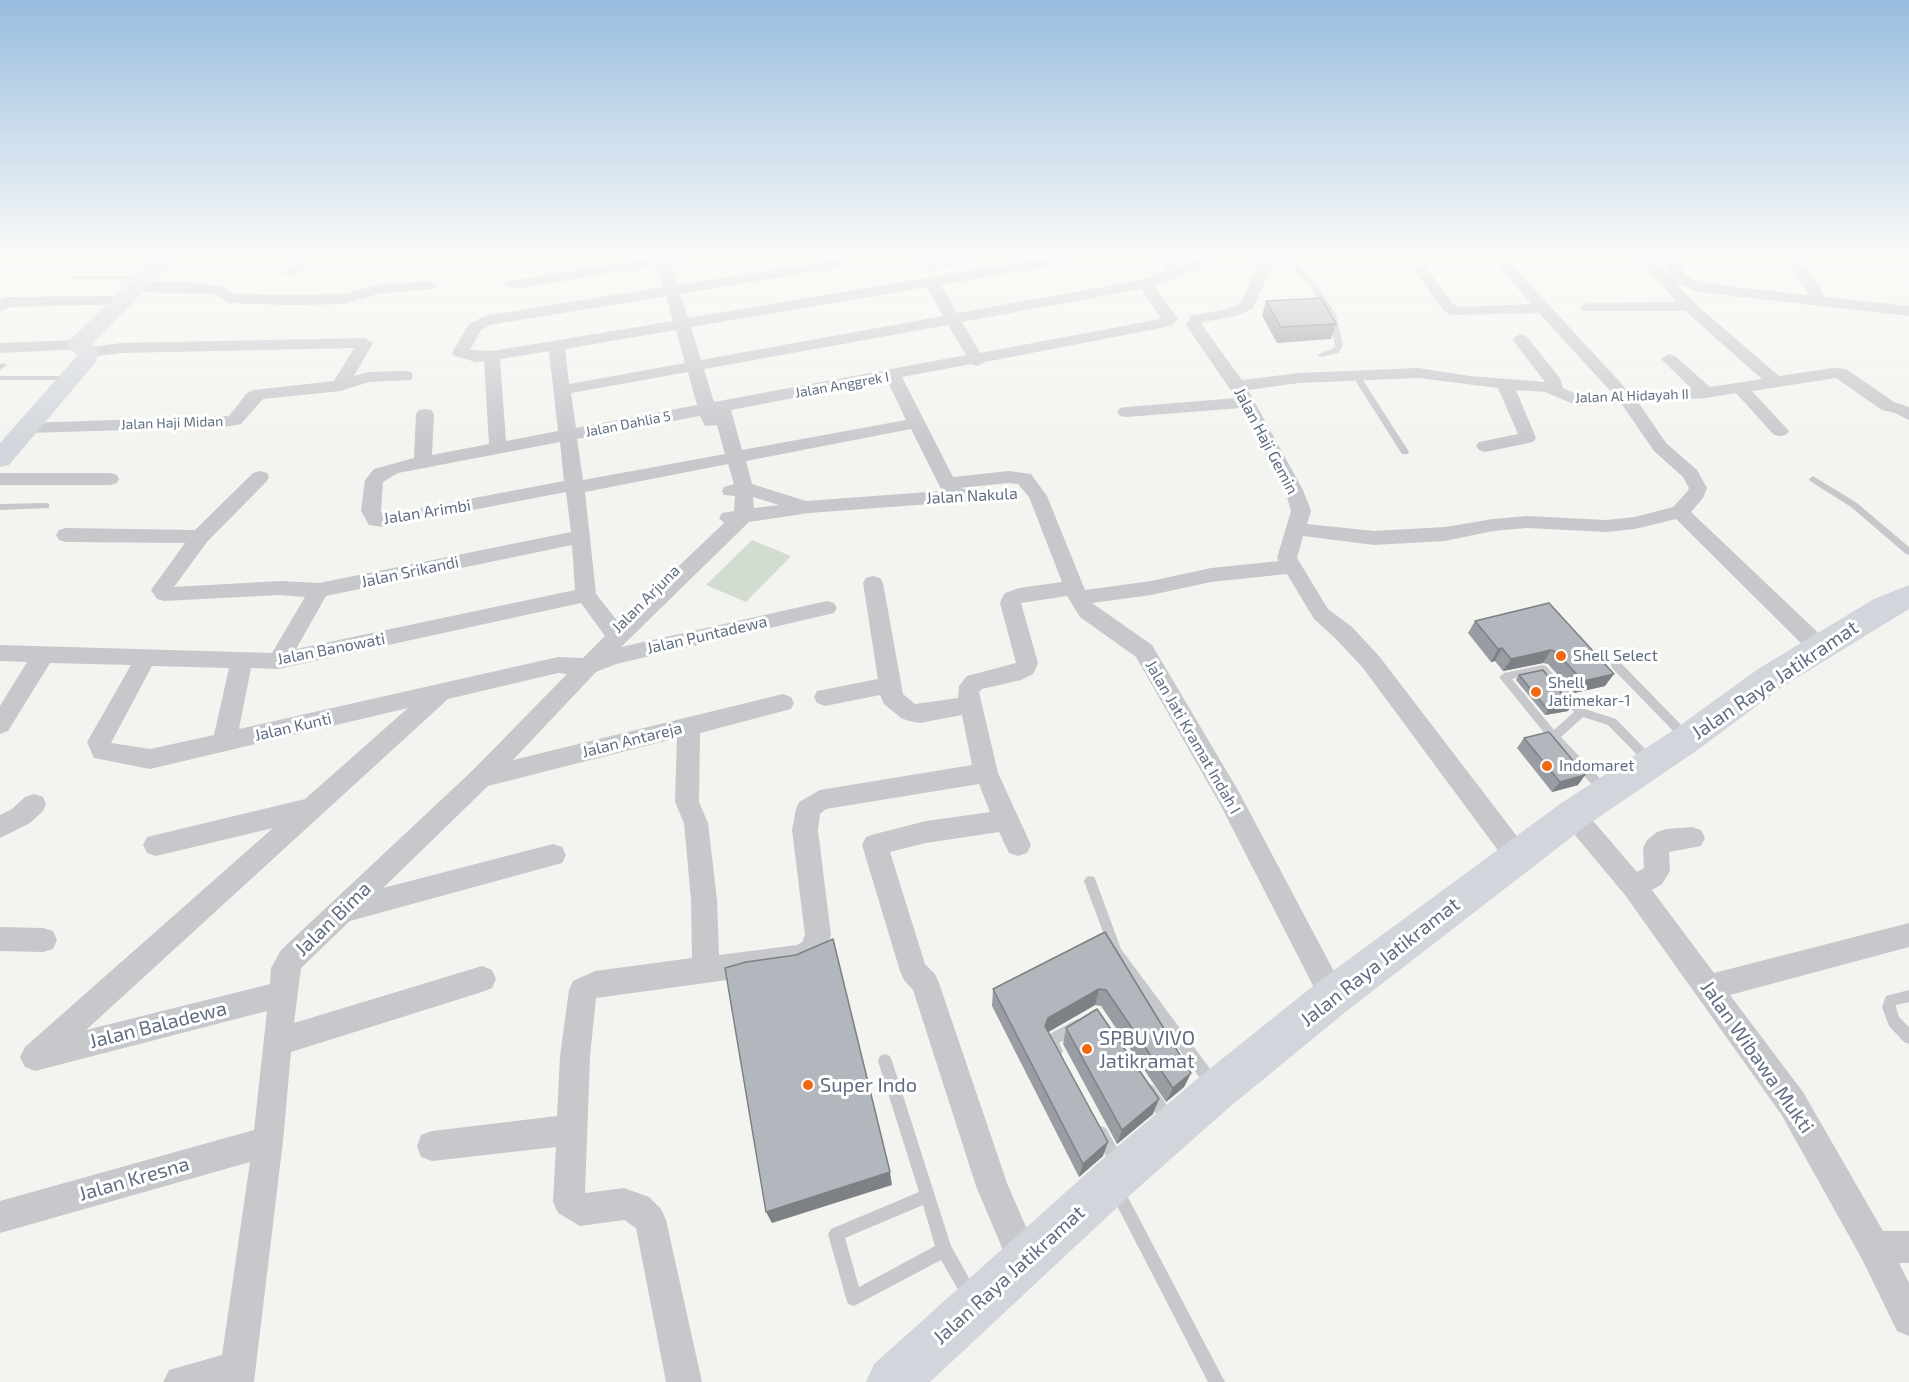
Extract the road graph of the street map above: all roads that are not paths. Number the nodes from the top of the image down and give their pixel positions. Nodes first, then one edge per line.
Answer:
1 (110, 318) edge
2 (501, 318) edge
3 (681, 318) edge
4 (697, 318) edge
5 (949, 318) edge
6 (952, 318) edge
7 (1170, 318) edge
8 (1199, 318) edge
9 (1333, 318) edge
10 (1554, 318) edge
11 (1702, 318) edge
12 (682, 323) junction
13 (1520, 339) dead end
14 (556, 345) junction
15 (83, 348) junction
16 (1321, 355) dead end
17 (492, 356) junction
18 (1669, 359) dead end
19 (1, 360) edge
20 (977, 360) junction
21 (695, 364) junction
22 (405, 376) dead end
23 (892, 376) junction
24 (1357, 377) junction
25 (0, 378) edge
26 (72, 378) junction
27 (1775, 382) junction
28 (1505, 384) junction
29 (340, 386) junction
30 (1740, 388) junction
31 (1555, 389) junction
32 (562, 390) junction
33 (1706, 393) junction
34 (1243, 394) junction
35 (1625, 397) junction
36 (714, 408) junction
37 (1126, 412) dead end
38 (425, 414) dead end
39 (1909, 415) edge
40 (916, 423) junction
41 (28, 428) junction
42 (1780, 431) dead end
43 (567, 436) junction
44 (1485, 446) dead end
45 (498, 449) junction
46 (1405, 452) dead end
47 (0, 459) edge
48 (728, 459) junction
49 (423, 463) junction
50 (260, 477) dead end
51 (0, 479) edge
52 (1813, 479) dead end
53 (110, 480) dead end
54 (574, 487) junction
55 (951, 489) junction
56 (737, 490) junction
57 (1038, 496) joint
58 (46, 506) dead end
59 (0, 507) edge
60 (809, 507) junction
61 (1680, 512) junction
62 (737, 516) junction
63 (1297, 529) junction
64 (66, 535) dead end
65 (200, 537) junction
66 (581, 537) junction
67 (1909, 552) edge
68 (1292, 567) junction
69 (873, 583) dead end
70 (319, 590) junction
71 (1076, 593) junction
72 (586, 595) junction
73 (1909, 596) edge
74 (827, 608) dead end
75 (605, 647) junction
76 (1820, 648) junction
77 (0, 653) edge
78 (43, 655) junction
79 (146, 657) junction
80 (242, 660) junction
81 (278, 661) junction
82 (1616, 665) dead end
83 (889, 686) junction
84 (441, 692) junction
85 (825, 697) dead end
86 (783, 703) dead end
87 (969, 705) junction
88 (1581, 712) junction
89 (0, 725) edge
90 (690, 726) junction
91 (1554, 737) junction
92 (1687, 739) junction
93 (224, 743) junction
94 (1651, 761) junction
95 (986, 773) junction
96 (481, 778) junction
97 (1606, 793) junction
98 (33, 804) dead end
99 (313, 808) junction
100 (1573, 815) junction
101 (1006, 820) junction
102 (0, 827) edge
103 (1692, 838) dead end
104 (156, 845) dead end
105 (1017, 845) dead end
106 (553, 855) dead end
107 (1517, 856) junction
108 (1090, 881) dead end
109 (1634, 887) junction
110 (340, 912) junction
111 (1909, 935) edge
112 (0, 939) edge
113 (43, 940) dead end
114 (706, 968) junction
115 (482, 979) dead end
116 (1708, 988) junction
117 (281, 994) junction
118 (1333, 996) junction
119 (1909, 996) edge
120 (1087, 1018) edge
121 (1909, 1037) edge
122 (277, 1042) junction
123 (885, 1061) dead end
124 (1062, 1062) edge
125 (1142, 1080) edge
126 (1217, 1090) junction
127 (1095, 1122) edge
128 (1174, 1128) junction
129 (571, 1130) junction
130 (268, 1141) junction
131 (432, 1146) dead end
132 (1117, 1177) junction
133 (927, 1196) junction
134 (0, 1217) edge
135 (1874, 1247) junction
136 (1909, 1247) edge
137 (944, 1250) junction
138 (1024, 1262) junction
139 (976, 1305) junction
140 (1909, 1319) edge
141 (238, 1375) edge
142 (181, 1382) edge
143 (684, 1382) edge
144 (892, 1382) edge
145 (1217, 1382) edge

1 - 15 street
2 - 17 street
3 - 12 street
4 - 12 street
5 - 21 street
6 - 20 street
7 - 20 street, Jalan Anggrek I
8 - 34 street, Jalan Haji Gemin
9 - 16 lane
10 - 35 street
11 - 27 street
12 - 14 street
12 - 21 street
13 - 31 street
14 - 17 street
14 - 32 street, Jalan Dahlia 5
15 - 19 street
15 - 26 street
15 - 29 street
17 - 45 street
18 - 33 street
20 - 23 street, Jalan Anggrek I
21 - 32 street
21 - 36 street
22 - 29 street, Jalan Haji Midan
23 - 36 street, Jalan Anggrek I
23 - 40 street
24 - 28 street, Jalan Al Hidayah II
24 - 34 street, Jalan Al Hidayah II
24 - 46 lane
25 - 26 lane
26 - 41 street
27 - 30 street, Jalan Al Hidayah II
27 - 39 street, Jalan Al Hidayah II
28 - 31 street, Jalan Al Hidayah II
28 - 44 street
29 - 41 street, Jalan Haji Midan
30 - 33 street, Jalan Al Hidayah II
30 - 42 street
31 - 35 street, Jalan Al Hidayah II
32 - 43 street, Jalan Dahlia 5
33 - 35 street, Jalan Al Hidayah II
34 - 37 street, Jalan Al Hidayah II
34 - 63 street, Jalan Haji Gemin
35 - 61 street
36 - 43 street, Jalan Dahlia 5
36 - 48 street
38 - 49 street
40 - 48 street
40 - 55 street
41 - 47 street
43 - 45 street, Jalan Arimbi
43 - 54 street
45 - 49 street, Jalan Arimbi
48 - 54 street
48 - 56 street
49 - 54 street, Jalan Arimbi
50 - 65 street
51 - 53 street
52 - 67 lane
54 - 66 street
55 - 57 street, Jalan Nakula
55 - 60 street, Jalan Nakula
56 - 60 street, Jalan Nakula
56 - 62 street
57 - 71 street, Jalan Jati Kramat Indah I
58 - 59 lane
60 - 62 street, Jalan Nakula
61 - 63 street
61 - 76 street
62 - 75 street, Jalan Arjuna
63 - 68 street, Jalan Haji Gemin
64 - 65 street
65 - 70 street, Jalan Srikandi
66 - 70 street, Jalan Srikandi
66 - 72 street
68 - 71 street
68 - 107 street
69 - 83 street
70 - 81 street
71 - 87 street
71 - 118 street, Jalan Jati Kramat Indah I
72 - 75 street
72 - 81 street, Jalan Banowati
73 - 76 main road, Jalan Raya Jatikramat
74 - 75 street, Jalan Puntadewa
75 - 84 street, Jalan Kunti
75 - 96 street, Jalan Bima
76 - 92 main road, Jalan Raya Jatikramat
77 - 78 street, Jalan Banowati
78 - 79 street, Jalan Banowati
78 - 89 street
79 - 80 street, Jalan Banowati
79 - 93 street, Jalan Kunti
80 - 81 street, Jalan Banowati
80 - 93 street
82 - 92 lane
83 - 85 street
83 - 87 street
84 - 93 street, Jalan Kunti
84 - 99 street
86 - 90 street, Jalan Antareja
87 - 95 street
88 - 91 lane
88 - 91 lane
88 - 94 lane
90 - 96 street, Jalan Antareja
90 - 114 street
91 - 97 lane
92 - 94 main road, Jalan Raya Jatikramat
94 - 97 main road, Jalan Raya Jatikramat
95 - 101 street
95 - 114 street
96 - 110 street, Jalan Bima
97 - 100 main road, Jalan Raya Jatikramat
98 - 102 street
99 - 104 street
99 - 117 street, Jalan Baladewa
100 - 107 main road, Jalan Raya Jatikramat
100 - 109 street, Jalan Wibawa Mukti
101 - 105 street
101 - 138 street
103 - 109 street
106 - 110 street
107 - 118 main road, Jalan Raya Jatikramat
108 - 126 lane
109 - 116 street, Jalan Wibawa Mukti
110 - 117 street, Jalan Bima
111 - 116 street
112 - 113 street
114 - 129 street
115 - 122 street
116 - 135 street, Jalan Wibawa Mukti
117 - 122 street, Jalan Bima
118 - 126 main road, Jalan Raya Jatikramat
119 - 121 lane
120 - 124 lane
122 - 130 street, Jalan Bima
123 - 133 lane
125 - 128 lane
126 - 128 main road, Jalan Raya Jatikramat
127 - 132 lane
128 - 132 main road, Jalan Raya Jatikramat
129 - 131 street
129 - 143 street
130 - 134 street, Jalan Kresna
130 - 141 street, Jalan Bima
132 - 138 main road, Jalan Raya Jatikramat
132 - 145 lane
133 - 137 lane
133 - 137 lane
135 - 136 street
135 - 140 street, Jalan Wibawa Mukti
137 - 139 lane
138 - 139 main road, Jalan Raya Jatikramat
139 - 144 main road, Jalan Raya Jatikramat
141 - 142 street

